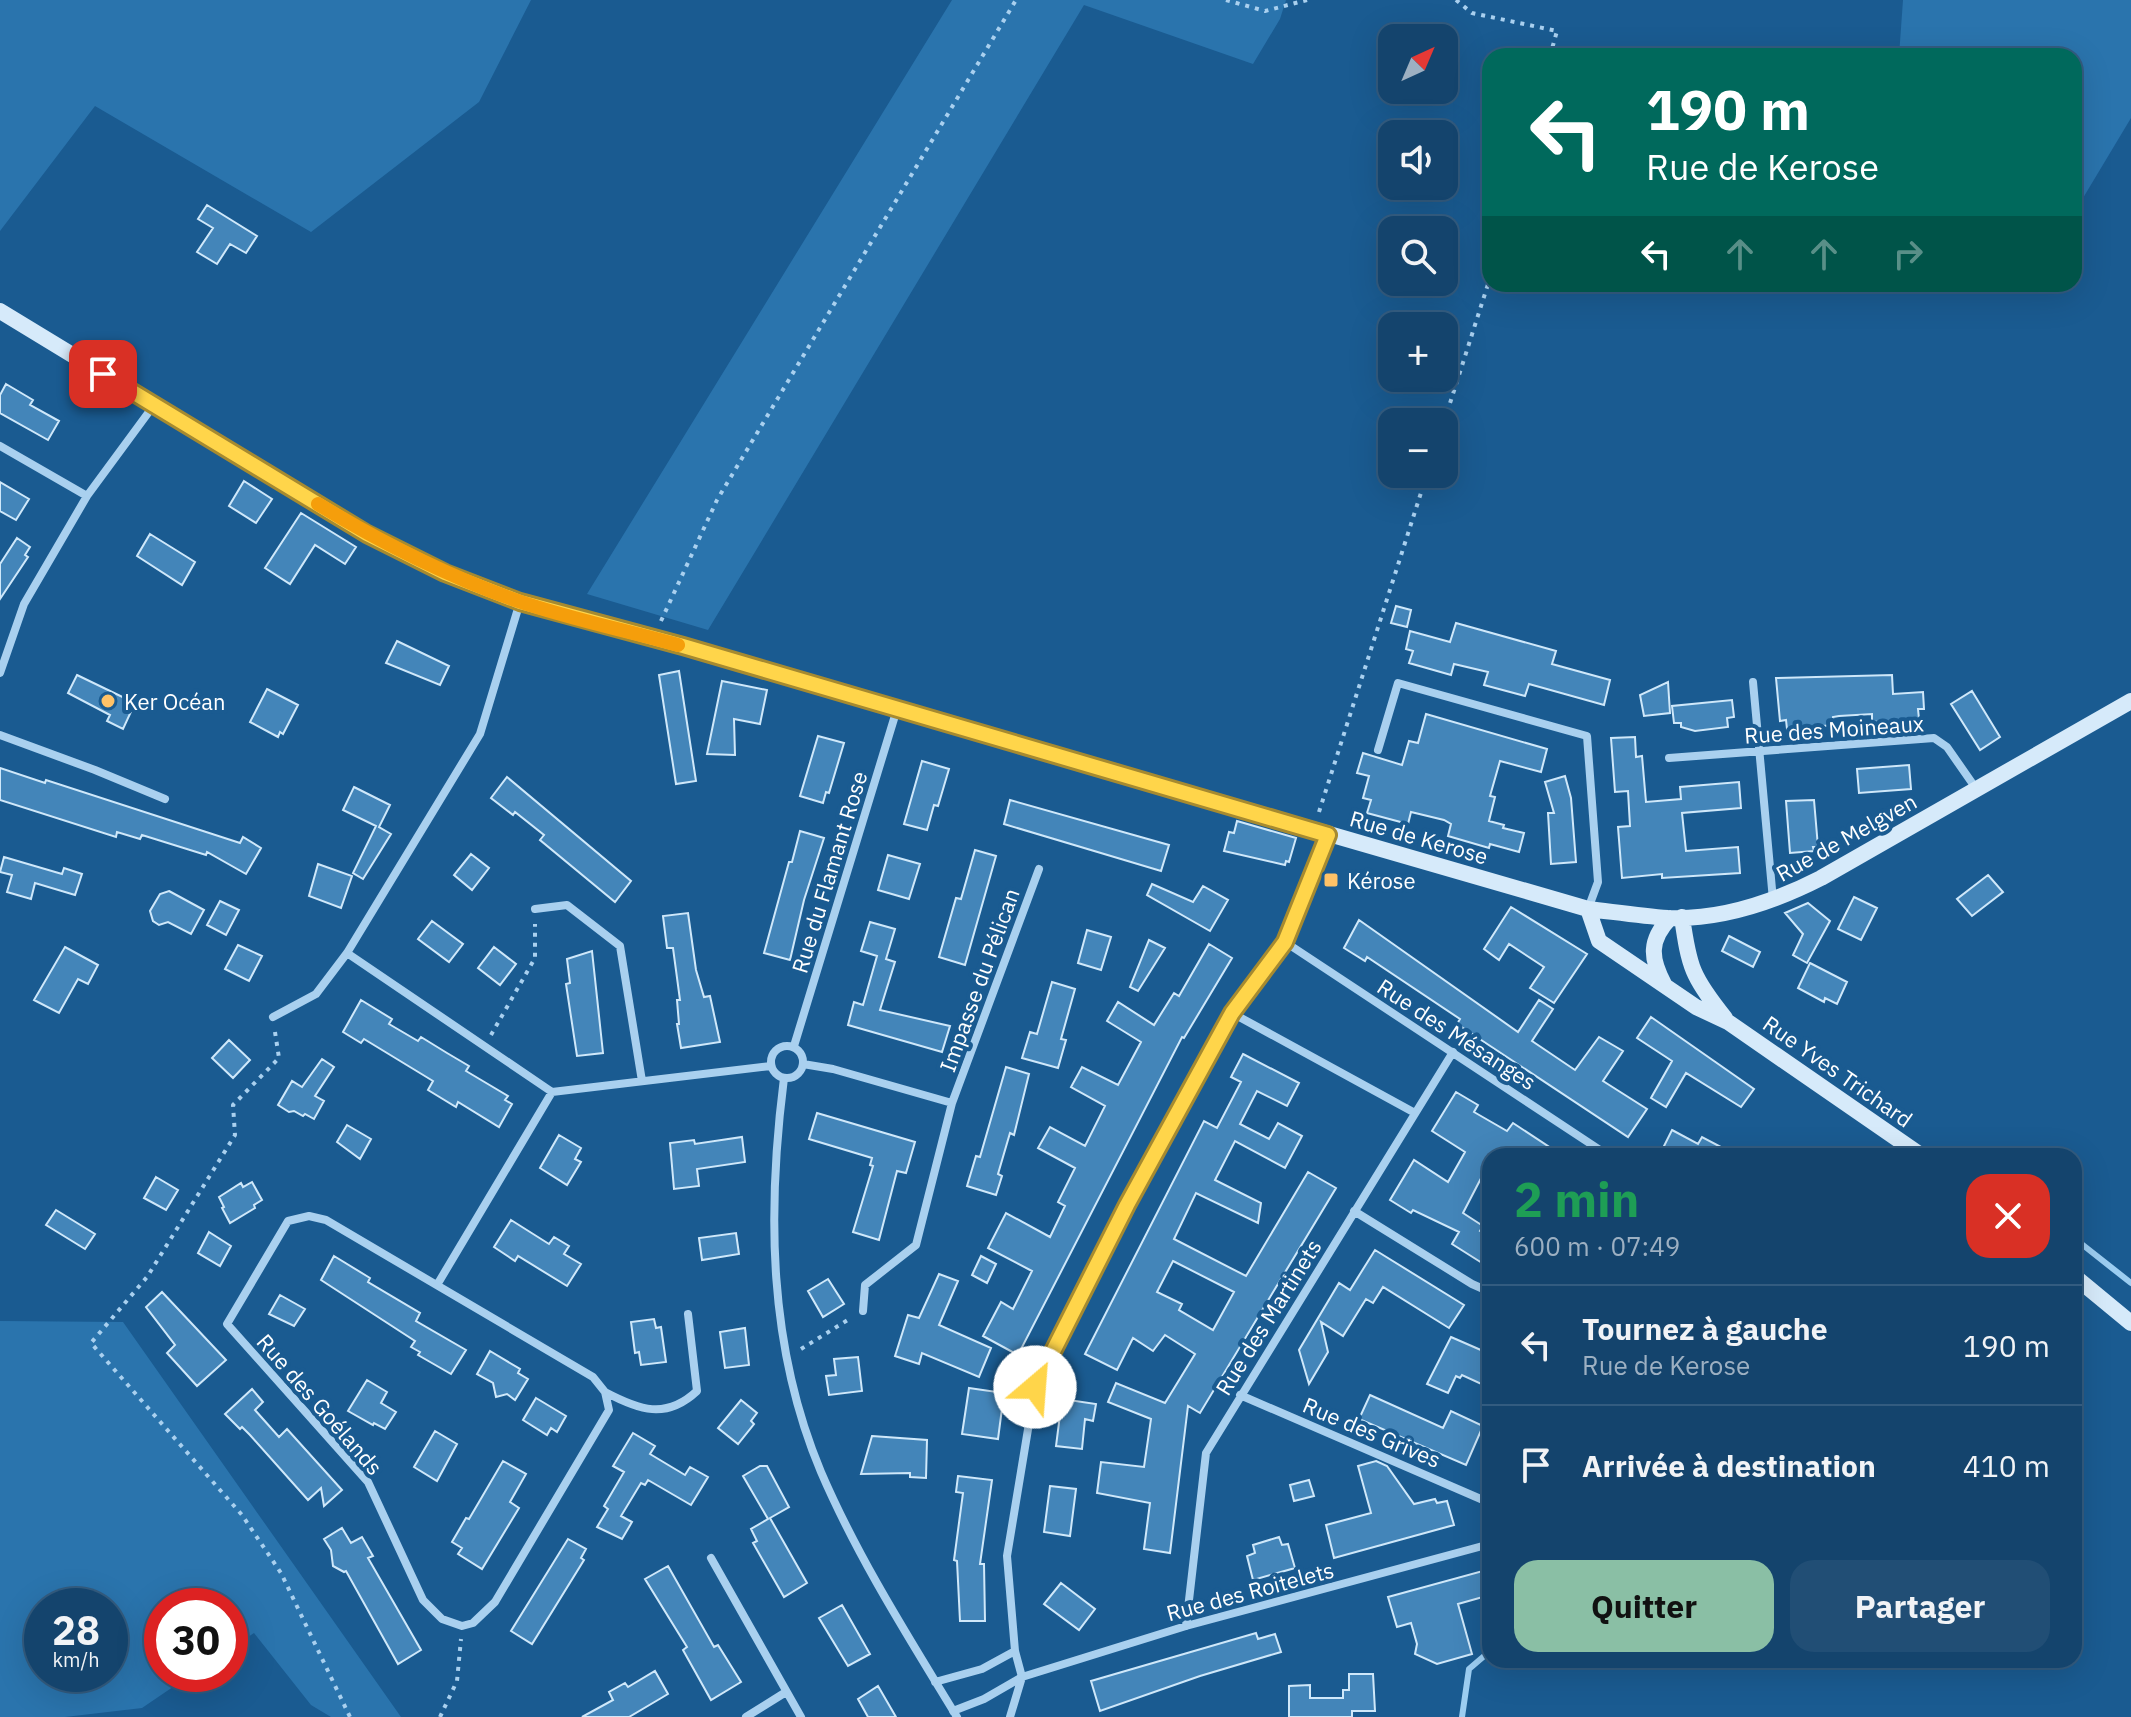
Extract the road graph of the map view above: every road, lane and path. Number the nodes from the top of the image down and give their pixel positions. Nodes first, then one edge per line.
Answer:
1 (1016, 0) edge
2 (1226, 0) edge
3 (1307, 0) edge
4 (1456, 0) edge
5 (1552, 48) edge
6 (1486, 292) edge
7 (0, 311) edge
8 (154, 405) junction
9 (1448, 408) edge
10 (0, 446) edge
11 (1423, 488) edge
12 (87, 496) junction
13 (520, 602) junction
14 (653, 638) junction
15 (0, 673) edge
16 (1753, 682) dead end
17 (2131, 701) edge
18 (897, 708) junction
19 (0, 735) edge
20 (1378, 750) dead end
21 (1759, 753) junction
22 (1669, 758) dead end
23 (1977, 790) junction
24 (165, 799) dead end
25 (1321, 832) junction
26 (1039, 869) dead end
27 (1773, 901) junction
28 (535, 909) joint
29 (1588, 909) junction
30 (1676, 917) junction
31 (1285, 942) junction
32 (347, 953) junction
33 (1664, 986) junction
34 (1232, 1013) junction
35 (273, 1017) joint
36 (1728, 1022) junction
37 (794, 1046) junction
38 (485, 1047) junction
39 (1453, 1052) junction
40 (803, 1064) junction
41 (771, 1066) junction
42 (784, 1078) junction
43 (642, 1081) junction
44 (552, 1092) junction
45 (952, 1103) junction
46 (1415, 1113) junction
47 (1597, 1148) edge
48 (1910, 1148) edge
49 (1354, 1211) junction
50 (2082, 1283) edge
51 (437, 1285) junction
52 (1482, 1288) edge
53 (863, 1311) joint
54 (688, 1314) dead end
55 (2131, 1323) edge
56 (787, 1354) junction
57 (605, 1392) junction
58 (1240, 1395) junction
59 (1482, 1500) edge
60 (1482, 1546) edge
61 (711, 1558) dead end
62 (462, 1626) junction
63 (1186, 1626) junction
64 (1015, 1651) junction
65 (1022, 1677) junction
66 (935, 1682) junction
67 (786, 1692) junction
68 (955, 1714) edge
69 (350, 1717) edge
70 (440, 1717) edge
71 (746, 1717) edge
72 (801, 1717) edge
73 (1010, 1717) edge

1 - 14 path
2 - 3 path
4 - 5 path
6 - 9 path
7 - 8 main road, Rue de Kerose
8 - 12 street
8 - 13 main road, Rue de Kerose
10 - 12 street
11 - 25 path
12 - 15 street
13 - 14 main road, Rue de Kerose
13 - 32 street
14 - 18 main road, Rue de Kerose
16 - 21 street
17 - 23 main road, Rue de Melgven
18 - 25 main road, Rue de Kerose
18 - 37 street, Rue du Flamant Rose
19 - 24 street
20 - 29 street
21 - 22 street, Rue des Moineaux
21 - 23 street, Rue des Moineaux
21 - 27 street
23 - 27 main road, Rue de Melgven
25 - 29 main road, Rue de Kerose
25 - 31 street
26 - 45 street, Impasse du Pélican
27 - 30 main road, Rue de Melgven
28 - 38 path
28 - 43 street
29 - 30 main road, Rue de Melgven
29 - 33 main road
30 - 33 main road
30 - 36 main road
31 - 34 street
31 - 39 street, Rue des Mésanges
32 - 35 street
32 - 38 street
33 - 36 main road
34 - 46 street
34 - 64 street
35 - 69 path
36 - 48 main road, Rue Yves Trichard
37 - 40 street
37 - 41 street
38 - 44 street
39 - 46 street, Rue des Martinets
39 - 47 street, Rue des Mésanges
40 - 42 street
40 - 45 street, Impasse du Pélican
41 - 42 street
41 - 43 street
42 - 56 street
43 - 44 street
44 - 51 street
45 - 53 street, Impasse du Pélican
46 - 49 street, Rue des Martinets
49 - 52 street
49 - 58 street, Rue des Martinets
50 - 55 main road
51 - 57 street, Rue des Goélands
51 - 62 street, Rue des Goélands
53 - 56 path
54 - 57 street, Rue des Goélands
56 - 66 street
57 - 62 street
58 - 59 street, Rue des Grives
58 - 63 street, Rue des Martinets
60 - 63 street, Rue des Roitelets
61 - 67 street
62 - 70 path
63 - 65 street, Rue des Roitelets
64 - 65 street
64 - 66 street
65 - 68 street, Rue des Roitelets
65 - 73 street
66 - 68 street
67 - 71 street
67 - 72 street

